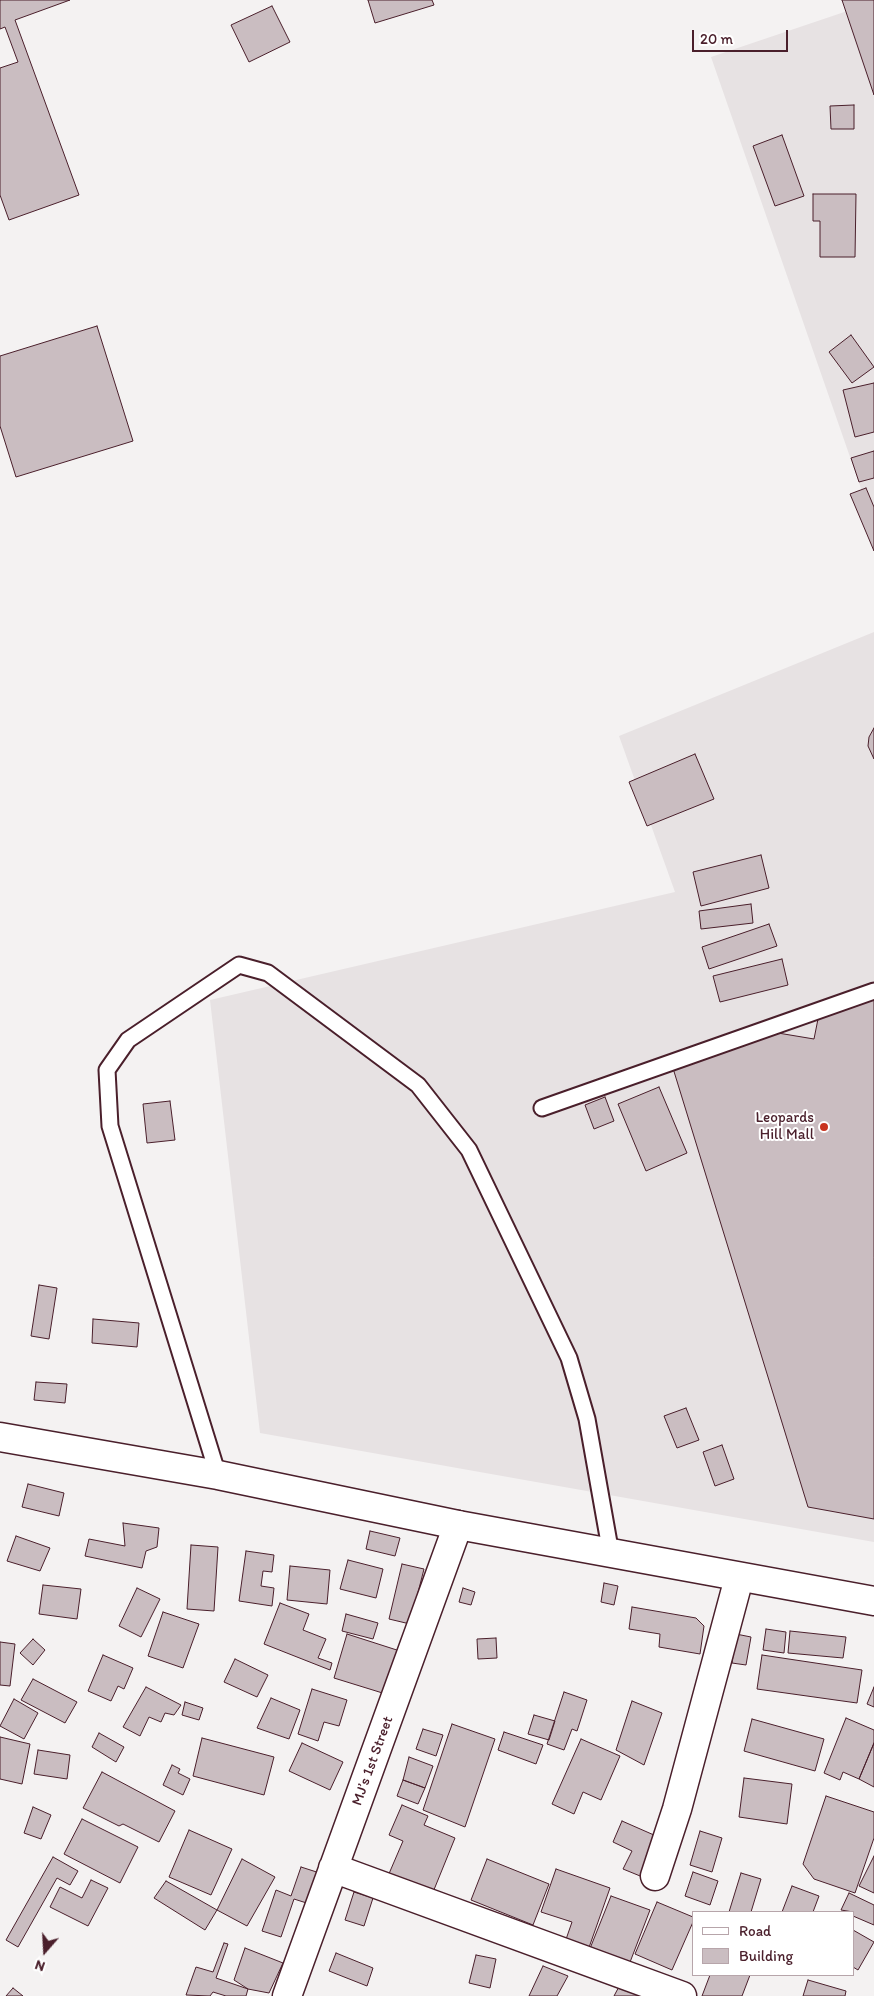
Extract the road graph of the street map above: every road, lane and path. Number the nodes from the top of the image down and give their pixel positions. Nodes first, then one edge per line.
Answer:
1 (874, 991) edge
2 (542, 1108) dead end
3 (0, 1437) edge
4 (218, 1475) junction
5 (458, 1525) junction
6 (611, 1554) junction
7 (739, 1578) junction
8 (874, 1601) edge
9 (333, 1868) junction
10 (655, 1876) dead end
11 (286, 1996) edge
12 (682, 1996) edge

1 - 2 lane
3 - 4 street
4 - 5 street
4 - 6 lane
5 - 6 street
5 - 9 street, MJ’s 1st Street
6 - 7 street
7 - 8 street
7 - 10 street
9 - 11 street, MJ’s 1st Street
9 - 12 street

